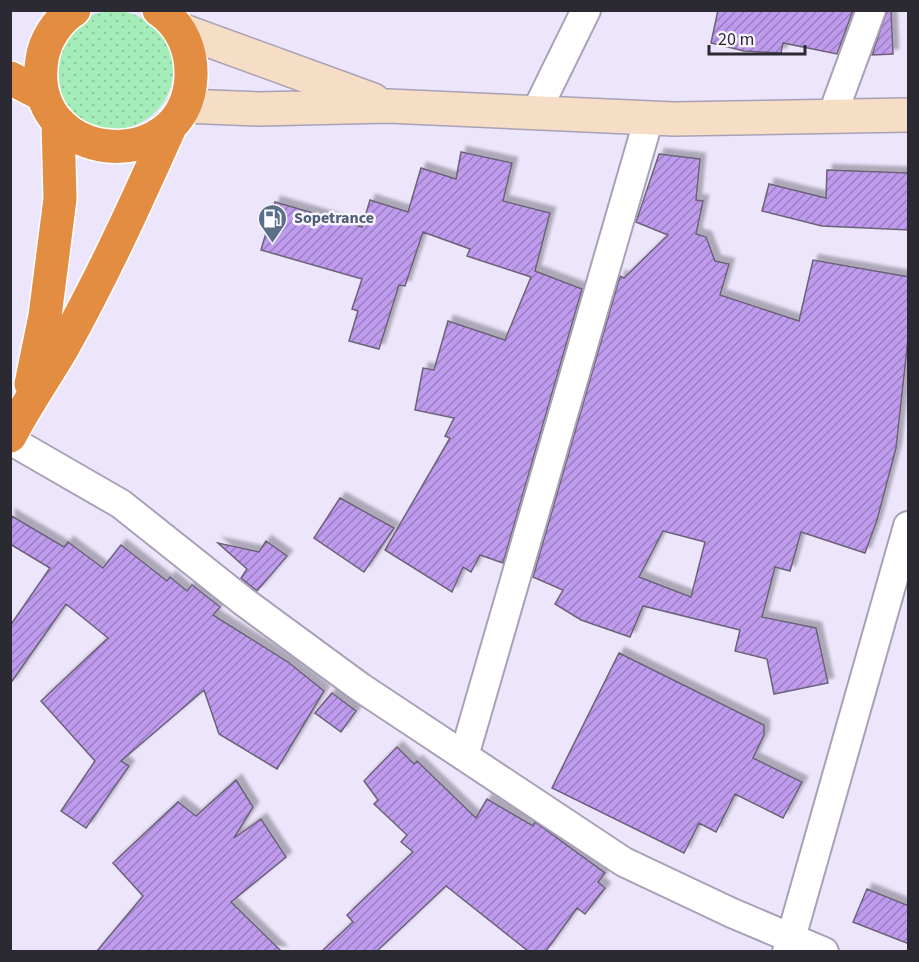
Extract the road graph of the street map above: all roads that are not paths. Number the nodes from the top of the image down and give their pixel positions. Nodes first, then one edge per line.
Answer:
1 (586, 10) edge
2 (871, 10) edge
3 (63, 12) edge
4 (169, 20) edge
5 (10, 78) edge
6 (388, 106) junction
7 (50, 109) junction
8 (535, 114) junction
9 (177, 115) junction
10 (909, 115) edge
11 (832, 116) junction
12 (650, 118) junction
13 (28, 401) junction
14 (10, 438) edge
15 (909, 526) edge
16 (464, 756) junction
17 (789, 945) edge
18 (824, 951) edge

1 - 8 street
2 - 11 street
3 - 7 highway
4 - 6 main road
4 - 9 highway
5 - 7 highway
6 - 8 main road
6 - 9 main road
7 - 9 highway
7 - 13 highway
8 - 12 main road
9 - 13 highway
10 - 11 main road
11 - 12 main road
12 - 16 street
13 - 14 highway
14 - 16 street
15 - 17 street
16 - 17 street
17 - 18 street

